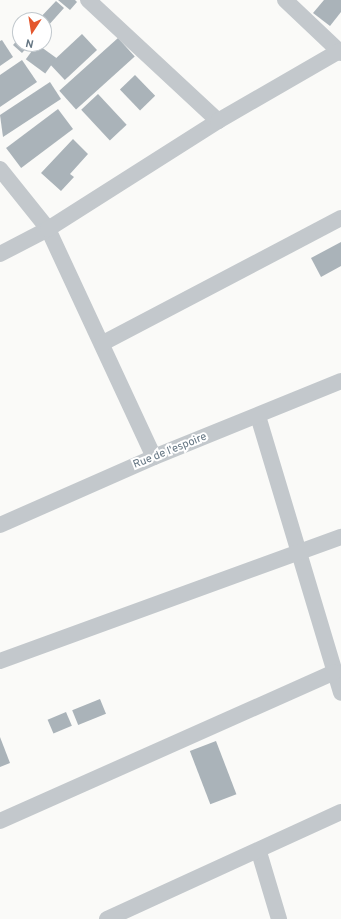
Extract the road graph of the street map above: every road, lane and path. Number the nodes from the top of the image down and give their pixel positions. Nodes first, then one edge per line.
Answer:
1 (88, 0) edge
2 (285, 0) edge
3 (340, 52) edge
4 (218, 121) junction
5 (0, 169) edge
6 (341, 218) edge
7 (48, 229) junction
8 (0, 254) edge
9 (103, 343) junction
10 (341, 381) edge
11 (258, 416) junction
12 (154, 457) junction
13 (0, 525) edge
14 (341, 536) edge
15 (300, 553) junction
16 (0, 661) edge
17 (334, 672) junction
18 (341, 693) edge
19 (341, 812) edge
20 (0, 821) edge
21 (259, 852) junction
22 (133, 914) edge
23 (107, 919) edge
24 (279, 919) edge

1 - 4 street
2 - 3 street
3 - 4 street
4 - 7 street
5 - 7 street
6 - 9 street
7 - 8 street
7 - 9 street
9 - 12 street
10 - 11 street, Rue de l'espoire
11 - 12 street, Rue de l'espoire
11 - 15 street
12 - 13 street, Rue de l'espoire
14 - 15 street
15 - 16 street
15 - 17 street
17 - 18 street
17 - 20 street
19 - 21 street
21 - 22 street
21 - 24 street
22 - 23 street

